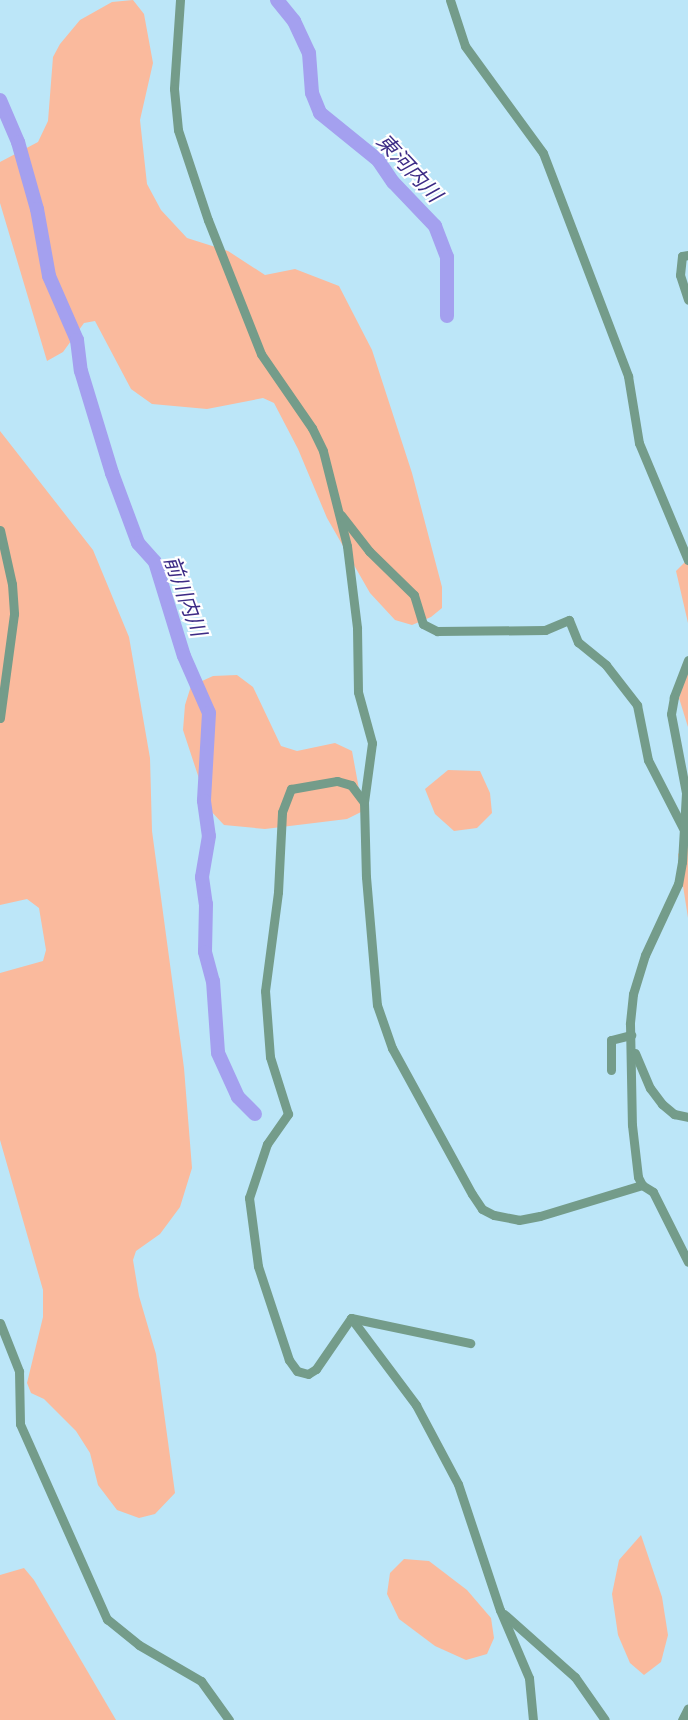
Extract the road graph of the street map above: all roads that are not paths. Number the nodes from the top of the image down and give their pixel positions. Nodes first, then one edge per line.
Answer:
1 (180, 0) edge
2 (450, 0) edge
3 (688, 255) edge
4 (688, 300) edge
5 (339, 513) junction
6 (0, 530) edge
7 (688, 560) edge
8 (688, 660) edge
9 (0, 718) edge
10 (364, 802) junction
11 (684, 830) junction
12 (631, 1040) junction
13 (611, 1070) dead end
14 (688, 1117) edge
15 (642, 1185) junction
16 (688, 1262) edge
17 (351, 1318) junction
18 (0, 1323) edge
19 (470, 1343) dead end
20 (500, 1611) junction
21 (688, 1708) edge
22 (229, 1720) edge
23 (533, 1720) edge
24 (606, 1720) edge
25 (681, 1720) edge

1 - 5 street
2 - 7 street
3 - 4 street
5 - 10 street
5 - 11 street
6 - 9 street
8 - 11 street
10 - 15 street
10 - 17 street
11 - 12 street
12 - 13 street
12 - 14 street
12 - 15 street
15 - 16 street
17 - 19 street
17 - 20 street
18 - 22 street
20 - 23 street
20 - 24 street
21 - 25 street

